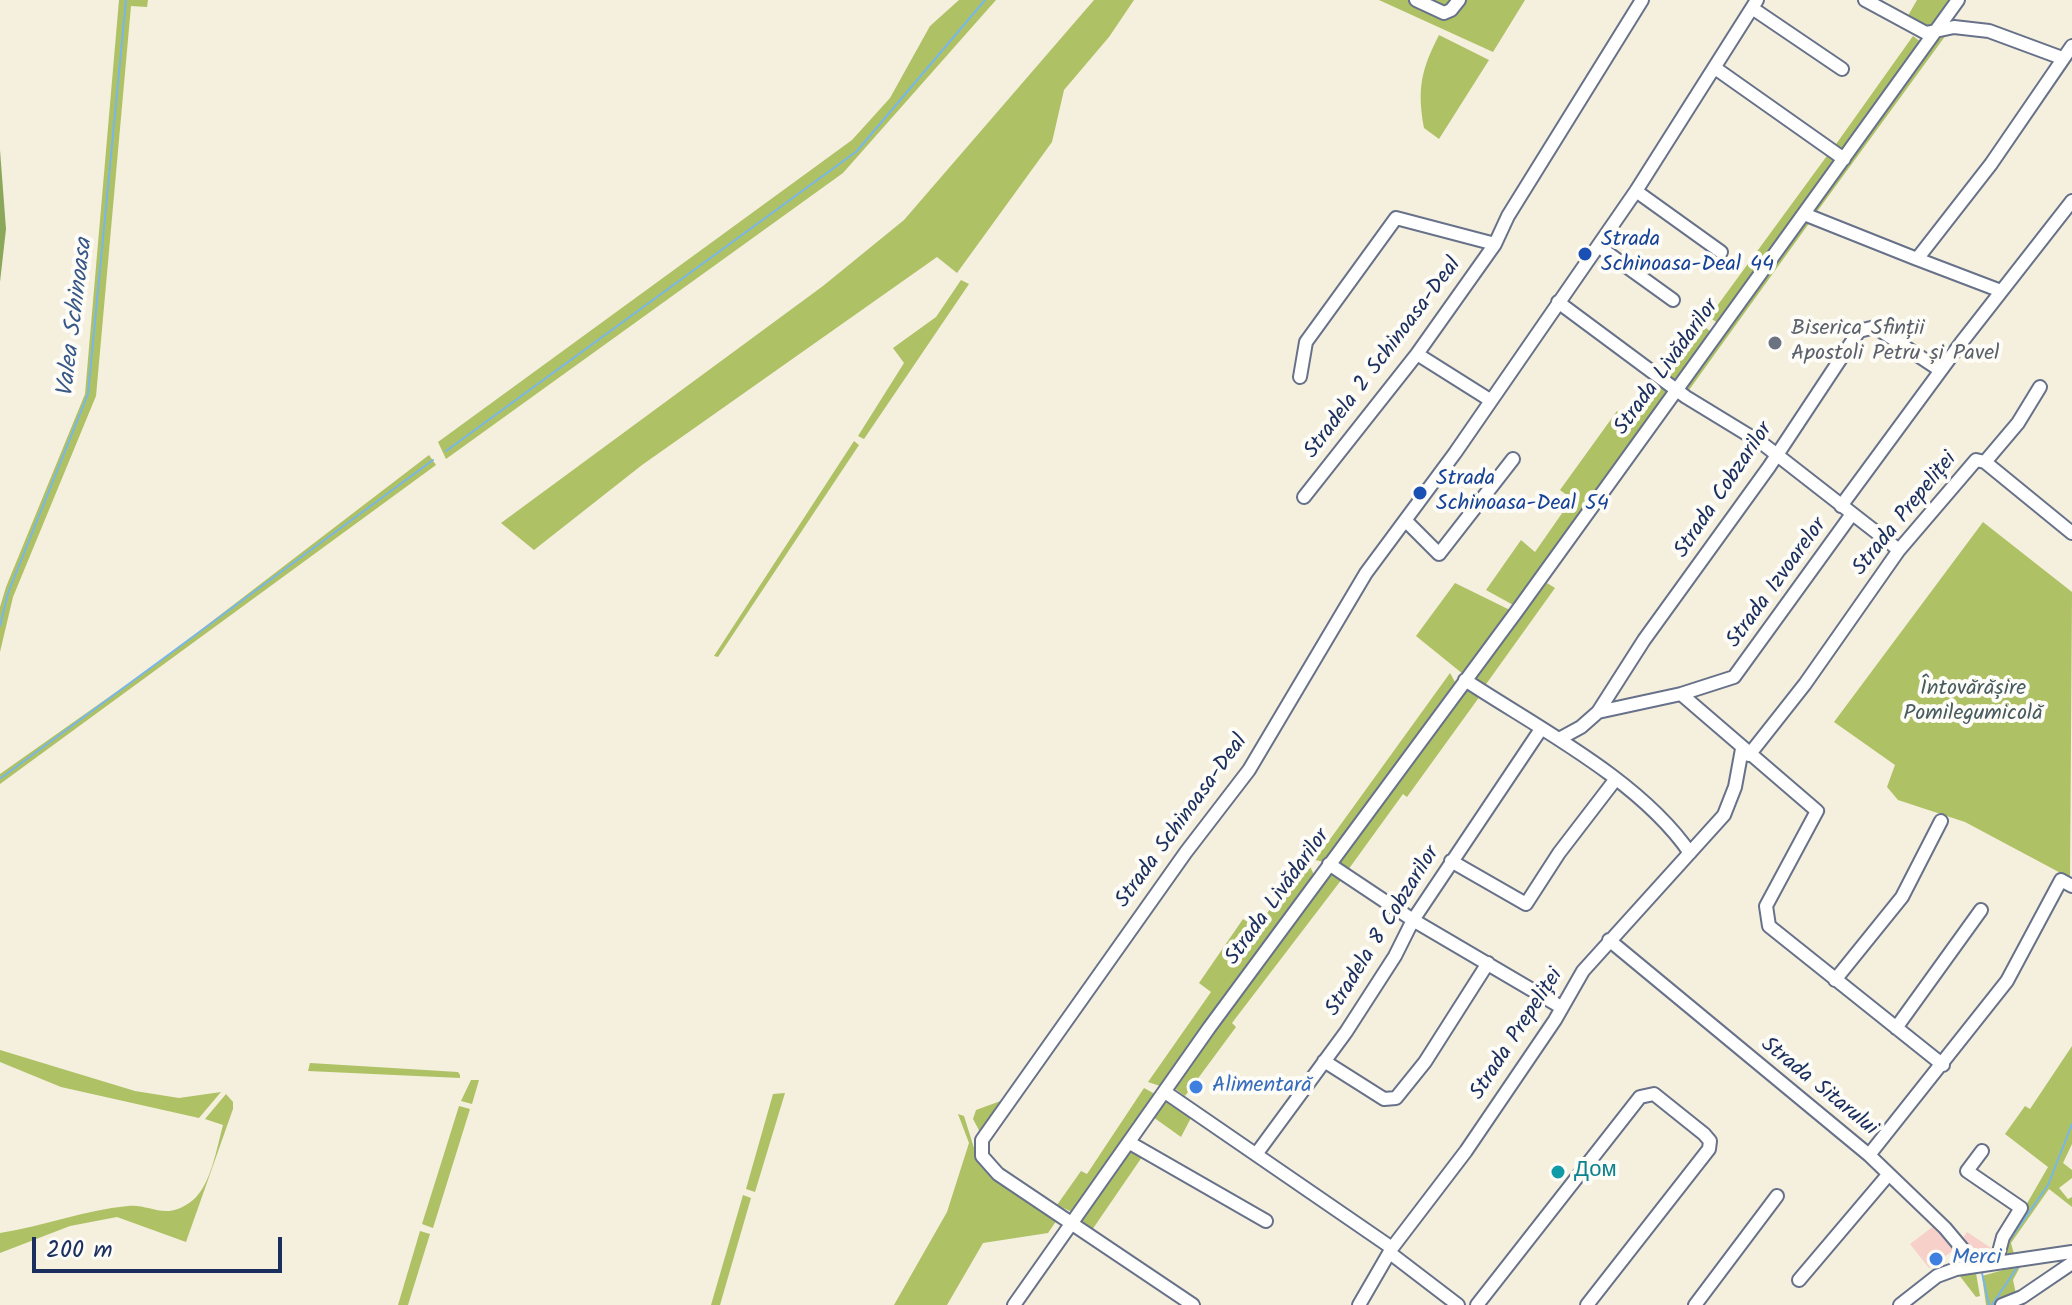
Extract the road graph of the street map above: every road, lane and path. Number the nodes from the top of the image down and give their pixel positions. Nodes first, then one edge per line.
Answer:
1 (1416, 0) edge
2 (1459, 0) edge
3 (1642, 0) edge
4 (1865, 0) edge
5 (1958, 0) edge
6 (1754, 4) edge
7 (1933, 34) junction
8 (2072, 46) edge
9 (2062, 58) junction
10 (1715, 68) junction
11 (1842, 69) dead end
12 (1844, 159) junction
13 (1636, 191) junction
14 (2072, 201) edge
15 (1804, 214) junction
16 (1495, 244) junction
17 (1598, 246) junction
18 (1721, 252) dead end
19 (1917, 259) junction
20 (2001, 291) junction
21 (1673, 300) dead end
22 (1558, 302) junction
23 (1417, 354) junction
24 (1940, 370) junction
25 (1300, 377) dead end
26 (2040, 387) dead end
27 (1677, 390) junction
28 (1490, 400) junction
29 (1774, 455) junction
30 (1513, 459) dead end
31 (1985, 462) junction
32 (1304, 497) dead end
33 (1841, 506) junction
34 (1852, 514) junction
35 (1406, 521) junction
36 (2072, 533) edge
37 (1899, 550) junction
38 (1465, 680) junction
39 (1681, 694) junction
40 (1598, 712) junction
41 (1541, 729) junction
42 (1559, 739) junction
43 (1745, 752) junction
44 (1615, 780) junction
45 (1941, 821) dead end
46 (1690, 853) junction
47 (1451, 861) junction
48 (1329, 864) junction
49 (2072, 886) edge
50 (1981, 910) dead end
51 (1413, 920) junction
52 (1622, 927) junction
53 (1609, 940) junction
54 (1626, 953) junction
55 (1488, 963) junction
56 (1835, 980) junction
57 (1561, 1007) junction
58 (1896, 1028) junction
59 (1324, 1061) junction
60 (1943, 1065) junction
61 (1165, 1092) junction
62 (1130, 1143) junction
63 (1982, 1151) dead end
64 (1257, 1153) junction
65 (1869, 1155) junction
66 (1888, 1175) junction
67 (1777, 1196) dead end
68 (1266, 1221) dead end
69 (1072, 1222) junction
70 (1391, 1250) junction
71 (2072, 1252) edge
72 (1996, 1263) junction
73 (2072, 1263) edge
74 (1976, 1265) junction
75 (1799, 1280) dead end
76 (1017, 1300) edge
77 (1034, 1305) edge
78 (1193, 1305) edge
79 (1359, 1305) edge
80 (1458, 1305) edge
81 (1477, 1305) edge
82 (1587, 1305) edge
83 (1695, 1305) edge
84 (1900, 1305) edge
85 (2002, 1305) edge

1 - 2 street
3 - 16 street, Stradela 2 Schinoasa-Deal
4 - 7 street
5 - 7 street, Strada Livădarilor
6 - 10 street, Strada Schinoasa-Deal
6 - 11 street, Strada Schinoasa-Deal
7 - 9 street
7 - 12 street, Strada Livădarilor
8 - 9 street
9 - 19 street
10 - 12 street
10 - 13 street, Strada Schinoasa-Deal
12 - 15 street, Strada Livădarilor
13 - 17 street, Strada Schinoasa-Deal
13 - 18 street
14 - 20 street, Strada Izvoarelor
15 - 19 street
15 - 27 street, Strada Livădarilor
16 - 23 street, Stradela 2 Schinoasa-Deal
16 - 25 street, Stradela 2 Schinoasa-Deal
17 - 21 street
17 - 22 street, Strada Schinoasa-Deal
19 - 20 street
20 - 24 street, Strada Izvoarelor
22 - 27 street
22 - 28 street, Strada Schinoasa-Deal
23 - 28 street
23 - 32 street, Stradela 2 Schinoasa-Deal
24 - 29 street, Strada Cobzarilor
24 - 33 street, Strada Izvoarelor
26 - 31 street, Strada Prepeliței
27 - 29 street
27 - 38 street, Strada Livădarilor
28 - 35 street, Strada Schinoasa-Deal
29 - 33 street
29 - 40 street, Strada Cobzarilor
30 - 35 street
31 - 36 street
31 - 37 street, Strada Prepeliței
33 - 34 street
34 - 37 street
34 - 39 street, Strada Izvoarelor
35 - 69 street, Strada Schinoasa-Deal
37 - 43 street, Strada Prepeliței
38 - 41 street
38 - 48 street, Strada Livădarilor
39 - 40 street, Strada Izvoarelor
39 - 43 street
40 - 42 street, Strada Cobzarilor
41 - 42 street
41 - 47 street, Stradela 8 Cobzarilor
42 - 44 street
43 - 46 street, Strada Prepeliței
43 - 56 street
44 - 46 street
44 - 47 street
45 - 56 street
46 - 52 street, Strada Prepeliței
47 - 51 street, Stradela 8 Cobzarilor
48 - 51 street
48 - 61 street, Strada Livădarilor
49 - 60 street
50 - 58 street
51 - 55 street
51 - 59 street, Stradela 8 Cobzarilor
52 - 53 street, Strada Prepeliței
52 - 54 street
53 - 54 street, Strada Sitarului
53 - 57 street, Strada Prepeliței
54 - 65 street, Strada Sitarului
55 - 57 street
55 - 59 street
56 - 58 street
57 - 70 street, Strada Prepeliței
58 - 60 street
59 - 64 street, Stradela 8 Cobzarilor
60 - 65 street
61 - 62 street, Strada Livădarilor
61 - 64 street
62 - 68 street
62 - 69 street, Strada Livădarilor
63 - 72 street
64 - 70 street
65 - 66 street, Strada Sitarului
66 - 74 street, Strada Sitarului
66 - 75 street
67 - 83 street
69 - 76 street, Strada Livădarilor
69 - 78 street
70 - 79 street, Strada Prepeliței
70 - 80 street
71 - 72 street
72 - 74 street
73 - 85 street
74 - 84 street
76 - 77 street
81 - 82 street

